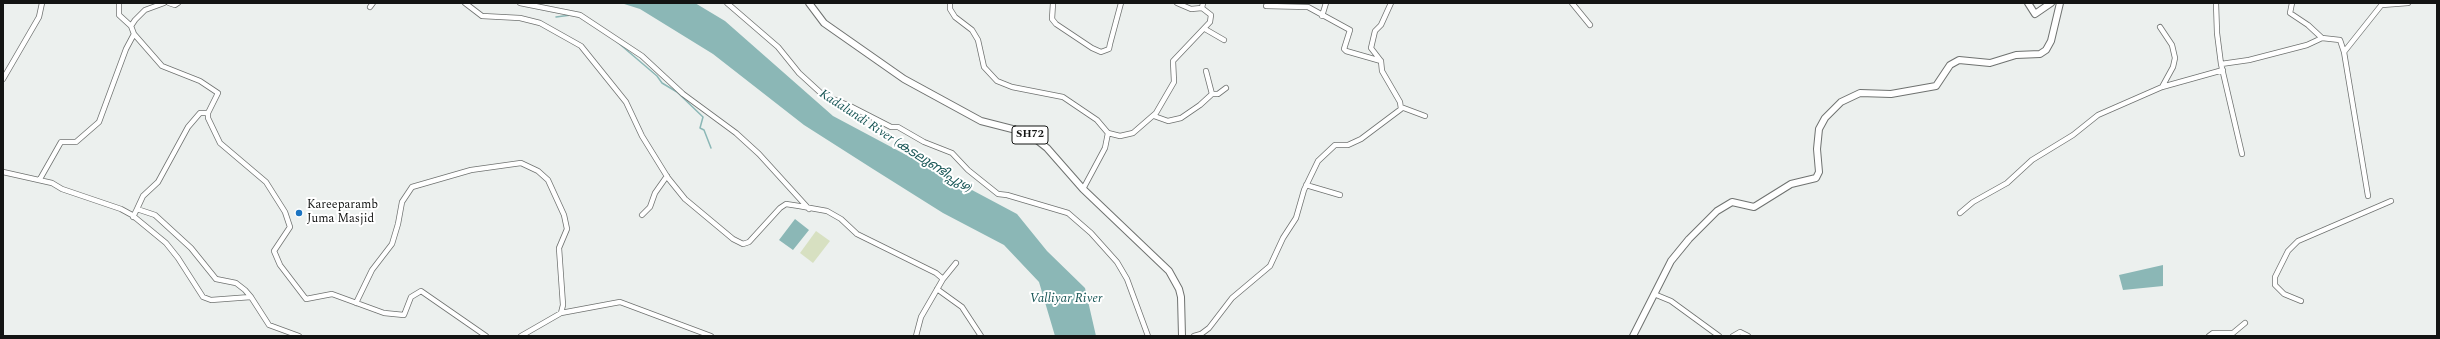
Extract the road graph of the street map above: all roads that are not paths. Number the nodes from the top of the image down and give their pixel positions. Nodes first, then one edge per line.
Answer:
1 (42, 3) edge
2 (119, 3) edge
3 (164, 3) edge
4 (169, 3) edge
5 (178, 3) edge
6 (373, 3) edge
7 (465, 3) edge
8 (520, 3) edge
9 (727, 3) edge
10 (809, 3) edge
11 (950, 3) edge
12 (1053, 3) edge
13 (1121, 3) edge
14 (1177, 3) edge
15 (1203, 3) edge
16 (1326, 3) edge
17 (1391, 3) edge
18 (1572, 3) edge
19 (2028, 3) edge
20 (2051, 3) edge
21 (2060, 3) edge
22 (2216, 3) edge
23 (2292, 3) edge
24 (2408, 3) edge
25 (2382, 4) edge
26 (1266, 6) dead end
27 (370, 7) dead end
28 (1202, 8) junction
29 (1322, 16) junction
30 (131, 26) junction
31 (1590, 26) dead end
32 (2160, 27) dead end
33 (1205, 29) junction
34 (134, 34) junction
35 (2322, 38) junction
36 (1224, 40) dead end
37 (2344, 52) junction
38 (1381, 60) junction
39 (2221, 64) junction
40 (2223, 70) junction
41 (1206, 71) dead end
42 (3, 79) edge
43 (2162, 87) junction
44 (1226, 88) dead end
45 (1212, 94) junction
46 (1402, 107) junction
47 (208, 113) junction
48 (1154, 116) junction
49 (1425, 116) dead end
50 (1108, 133) junction
51 (2242, 154) dead end
52 (3, 172) edge
53 (667, 176) junction
54 (40, 179) junction
55 (1306, 185) junction
56 (1083, 189) junction
57 (1340, 195) dead end
58 (2368, 196) dead end
59 (2391, 201) dead end
60 (137, 209) junction
61 (809, 209) junction
62 (1960, 213) dead end
63 (291, 215) dead end
64 (642, 215) dead end
65 (133, 217) junction
66 (290, 227) junction
67 (956, 263) dead end
68 (943, 279) junction
69 (937, 289) junction
70 (1654, 294) junction
71 (251, 297) junction
72 (2301, 301) dead end
73 (356, 303) junction
74 (561, 314) junction
75 (2245, 323) dead end
76 (300, 336) edge
77 (486, 336) edge
78 (521, 336) edge
79 (708, 336) edge
80 (916, 336) edge
81 (981, 336) edge
82 (1148, 336) edge
83 (1182, 336) edge
84 (1194, 336) edge
85 (1633, 336) edge
86 (1719, 336) edge
87 (1733, 336) edge
88 (1748, 336) edge
89 (2209, 336) edge

1 - 42 street
2 - 30 street
3 - 30 street
4 - 5 street
6 - 27 street
7 - 53 street
8 - 61 street
9 - 82 street
10 - 56 main road, SH72
11 - 50 street
12 - 13 street
14 - 28 street
15 - 28 street
16 - 29 street
17 - 38 street
18 - 31 street
19 - 20 main road
21 - 70 main road
22 - 39 street
23 - 35 street
24 - 25 street
25 - 37 street
26 - 29 street
28 - 33 street
29 - 38 street
30 - 34 street
32 - 43 street
33 - 36 street
33 - 48 street
34 - 47 street
34 - 54 street
35 - 37 street
35 - 39 street
37 - 58 street
38 - 46 street
39 - 40 street
40 - 43 street
40 - 51 street
41 - 45 street
43 - 62 street
44 - 45 street
45 - 48 street
46 - 49 street
46 - 55 street
47 - 60 street
47 - 66 street
48 - 50 street
50 - 56 street
52 - 54 street
53 - 61 street
53 - 64 street
54 - 65 street
55 - 57 street
55 - 84 street
56 - 83 main road, SH72
59 - 72 street
60 - 65 street
60 - 71 street
61 - 68 street
63 - 66 street
65 - 71 street
66 - 73 street
67 - 68 street
68 - 69 street
69 - 80 street
69 - 81 street
70 - 85 main road
70 - 86 street
71 - 76 street
73 - 74 street
73 - 77 street
74 - 78 street
74 - 79 street
75 - 89 street
87 - 88 street

